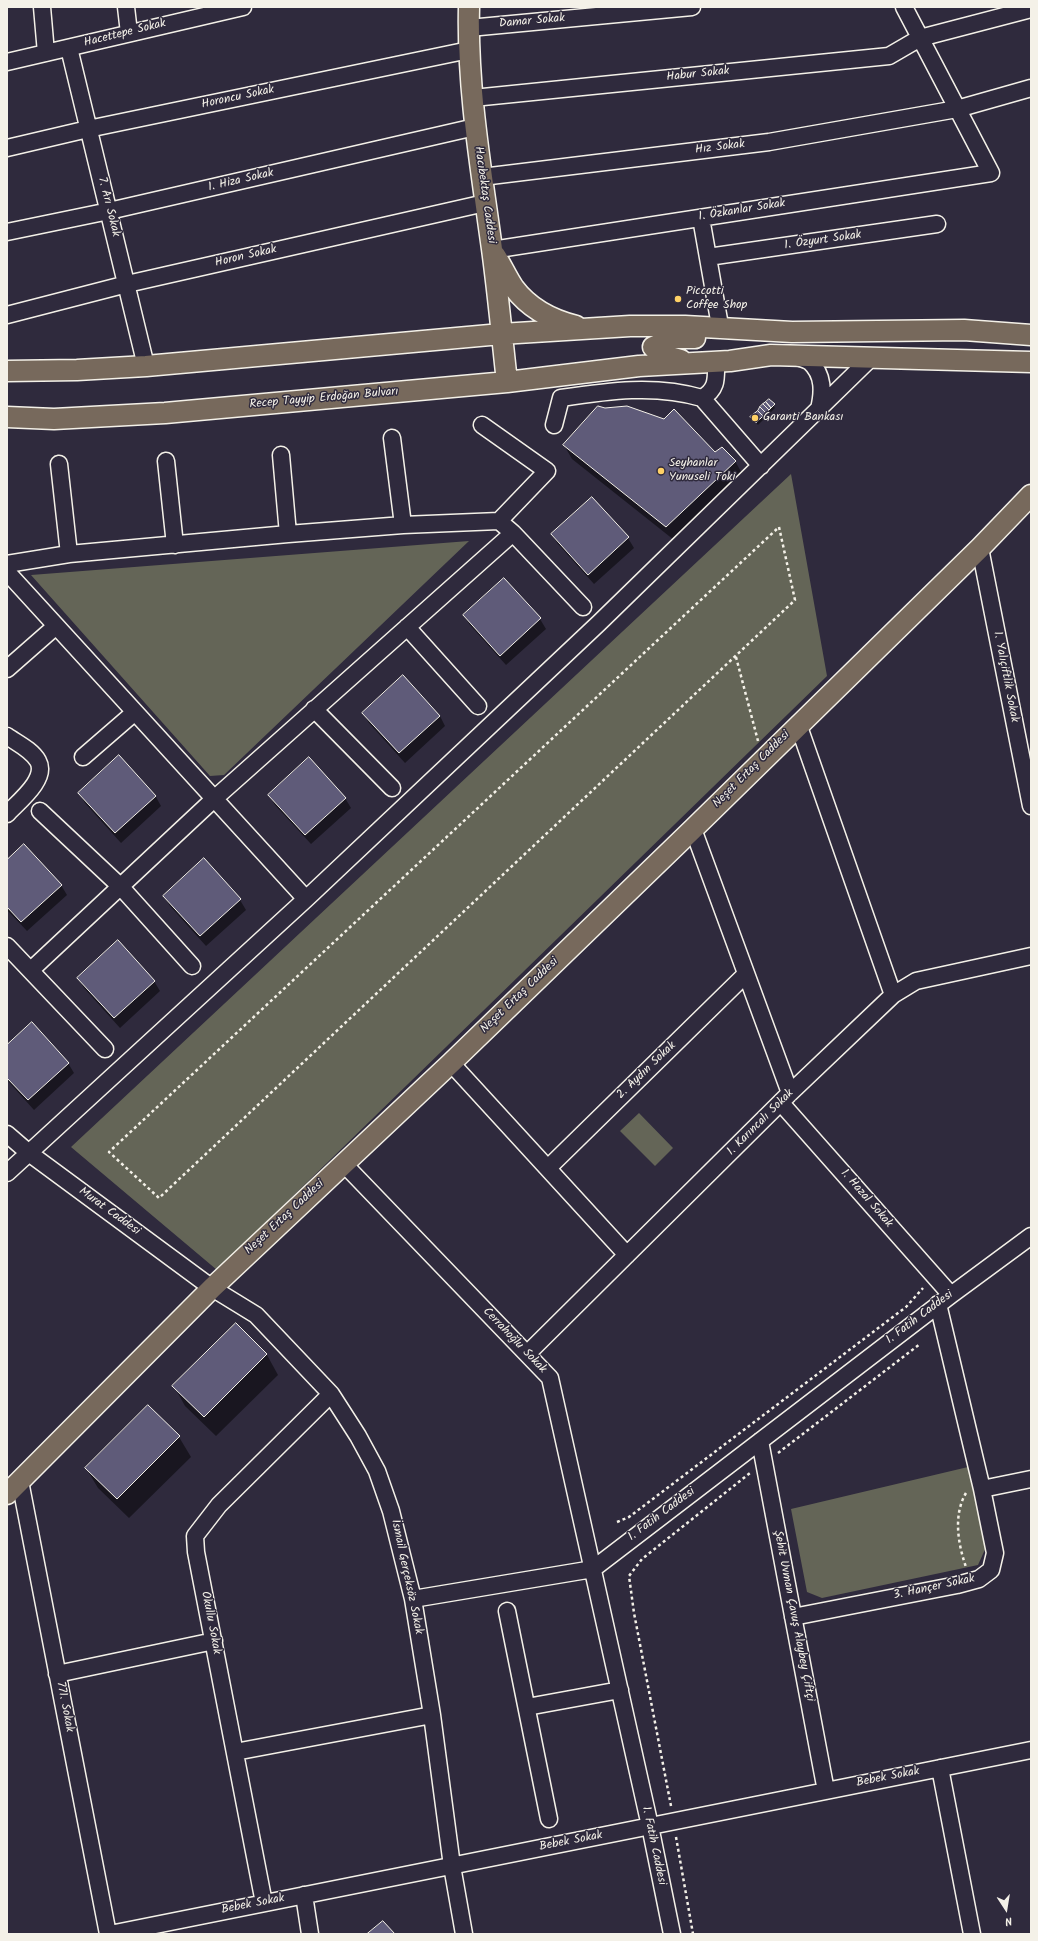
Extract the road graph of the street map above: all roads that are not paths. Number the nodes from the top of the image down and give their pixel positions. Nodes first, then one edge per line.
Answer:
1 (42, 7) edge
2 (126, 7) edge
3 (243, 7) edge
4 (469, 7) edge
5 (692, 7) edge
6 (904, 7) edge
7 (1031, 9) edge
8 (200, 11) edge
9 (469, 28) junction
10 (129, 33) junction
11 (920, 38) junction
12 (69, 48) junction
13 (469, 50) junction
14 (46, 53) junction
15 (7, 62) edge
16 (1031, 88) edge
17 (473, 98) junction
18 (957, 109) junction
19 (475, 127) junction
20 (88, 129) junction
21 (7, 148) edge
22 (482, 177) junction
23 (485, 203) junction
24 (109, 211) junction
25 (701, 218) junction
26 (937, 224) dead end
27 (7, 232) edge
28 (492, 250) junction
29 (708, 257) junction
30 (126, 284) junction
31 (7, 315) edge
32 (719, 320) dead end
33 (590, 328) junction
34 (785, 332) junction
35 (501, 334) junction
36 (1031, 335) edge
37 (795, 356) junction
38 (872, 357) junction
39 (716, 361) junction
40 (685, 362) junction
41 (1031, 362) edge
42 (146, 366) junction
43 (7, 371) edge
44 (557, 376) junction
45 (507, 382) junction
46 (561, 398) junction
47 (702, 398) junction
48 (819, 409) junction
49 (7, 417) edge
50 (482, 425) dead end
51 (554, 425) dead end
52 (392, 438) dead end
53 (281, 454) dead end
54 (166, 461) dead end
55 (59, 464) dead end
56 (761, 466) junction
57 (1031, 495) edge
58 (499, 521) junction
59 (402, 525) junction
60 (513, 532) junction
61 (288, 534) junction
62 (175, 545) junction
63 (980, 548) junction
64 (69, 554) junction
65 (7, 564) edge
66 (7, 572) edge
67 (584, 607) dead end
68 (56, 626) junction
69 (407, 627) junction
70 (7, 669) edge
71 (478, 706) dead end
72 (314, 709) junction
73 (135, 712) junction
74 (798, 724) junction
75 (7, 736) edge
76 (83, 757) dead end
77 (392, 788) dead end
78 (214, 799) junction
79 (1031, 806) edge
80 (40, 811) dead end
81 (7, 814) edge
82 (693, 829) junction
83 (120, 886) junction
84 (306, 899) junction
85 (7, 946) edge
86 (1031, 956) edge
87 (192, 966) dead end
88 (31, 970) junction
89 (746, 974) junction
90 (894, 995) junction
91 (105, 1050) dead end
92 (451, 1063) junction
93 (786, 1098) junction
94 (7, 1134) edge
95 (29, 1154) junction
96 (343, 1164) junction
97 (548, 1168) junction
98 (7, 1173) edge
99 (1031, 1236) edge
100 (627, 1255) junction
101 (212, 1288) junction
102 (945, 1299) junction
103 (527, 1354) junction
104 (331, 1394) junction
105 (760, 1441) junction
106 (1031, 1479) edge
107 (14, 1487) edge
108 (976, 1488) junction
109 (593, 1568) junction
110 (413, 1599) junction
111 (507, 1611) dead end
112 (793, 1617) junction
113 (214, 1641) junction
114 (57, 1674) junction
115 (620, 1690) junction
116 (526, 1707) junction
117 (432, 1715) junction
118 (1031, 1750) edge
119 (235, 1752) junction
120 (940, 1768) junction
121 (826, 1791) junction
122 (549, 1819) dead end
123 (650, 1826) junction
124 (452, 1866) junction
125 (304, 1895) junction
126 (264, 1903) junction
127 (109, 1934) edge
128 (310, 1934) edge
129 (464, 1934) edge
130 (672, 1934) edge
131 (972, 1934) edge

1 - 14 street
2 - 10 street
3 - 8 street, Hacettepe Sokak
4 - 9 main road, Hacıbektaş Caddesi
5 - 9 street, Damar Sokak
6 - 11 street
7 - 11 street, Habur Sokak
8 - 10 street, Hacettepe Sokak
9 - 13 main road, Hacıbektaş Caddesi
10 - 12 street, Hacettepe Sokak
11 - 17 street, Habur Sokak
11 - 18 street
12 - 14 street, Hacettepe Sokak
12 - 20 street, 7. Arı Sokak
13 - 17 main road, Hacıbektaş Caddesi
13 - 20 street, Horoncu Sokak
14 - 15 street, Hacettepe Sokak
16 - 18 street, Hız Sokak
17 - 19 main road, Hacıbektaş Caddesi
18 - 22 street, Hız Sokak
18 - 25 street, 1. Özkanlar Sokak
19 - 22 main road, Hacıbektaş Caddesi
19 - 24 street, 1. Hiza Sokak
20 - 21 street, Horoncu Sokak
20 - 24 street, 7. Arı Sokak
22 - 23 main road, Hacıbektaş Caddesi
23 - 28 main road, Hacıbektaş Caddesi
23 - 30 street, Horon Sokak
24 - 27 street, 1. Hiza Sokak
24 - 30 street, 7. Arı Sokak
25 - 28 street, 1. Özkanlar Sokak
25 - 29 street
26 - 29 street, 1. Özyurt Sokak
28 - 33 main road
28 - 35 main road, Hacıbektaş Caddesi
29 - 32 street
30 - 31 street, Horon Sokak
30 - 42 street, 7. Arı Sokak
33 - 34 main road
33 - 35 main road
34 - 36 main road
34 - 40 main road
35 - 42 main road
35 - 45 main road, Hacıbektaş Caddesi
37 - 38 main road, Recep Tayyip Erdoğan Bulvarı
37 - 39 main road, Recep Tayyip Erdoğan Bulvarı
37 - 48 street
38 - 41 main road, Recep Tayyip Erdoğan Bulvarı
38 - 48 street
39 - 40 main road, Recep Tayyip Erdoğan Bulvarı
39 - 47 street
40 - 44 main road, Recep Tayyip Erdoğan Bulvarı
42 - 43 main road
44 - 45 main road, Recep Tayyip Erdoğan Bulvarı
44 - 46 street
45 - 49 main road, Recep Tayyip Erdoğan Bulvarı
46 - 47 street
46 - 51 street
47 - 56 street
48 - 56 street
50 - 58 street
52 - 59 street
53 - 61 street
54 - 62 street
55 - 64 street
56 - 84 street
57 - 63 main road, Neşet Ertaş Caddesi
58 - 59 street
58 - 60 street
59 - 61 street
60 - 67 street
60 - 69 street
61 - 62 street
62 - 64 street
63 - 74 main road, Neşet Ertaş Caddesi
63 - 79 street, 1. Yalıçiftlik Sokak
64 - 65 street
66 - 68 street
68 - 70 street
68 - 73 street
69 - 71 street
69 - 72 street
72 - 77 street
72 - 78 street
73 - 76 street
73 - 78 street
74 - 82 main road, Neşet Ertaş Caddesi
74 - 90 street
75 - 81 street
78 - 83 street
78 - 84 street
80 - 83 street
82 - 89 street
82 - 92 main road, Neşet Ertaş Caddesi
83 - 87 street
83 - 88 street
84 - 95 street
85 - 88 street
86 - 90 street, 1. Karıncalı Sokak
88 - 91 street
89 - 93 street
89 - 97 street, 2. Aydın Sokak
90 - 93 street, 1. Karıncalı Sokak
92 - 96 main road, Neşet Ertaş Caddesi
92 - 97 street
93 - 100 street, 1. Karıncalı Sokak
93 - 102 street, 1. Hazal Sokak
94 - 95 street, Murat Caddesi
95 - 98 street
95 - 101 street, Murat Caddesi
96 - 101 main road, Neşet Ertaş Caddesi
96 - 103 street, Cerrahoğlu Sokak
97 - 100 street
99 - 102 street, 1. Fatih Caddesi
100 - 103 street, 1. Karıncalı Sokak
101 - 104 street, İsmail Gerçeksöz Sokak
101 - 107 main road, Neşet Ertaş Caddesi
102 - 105 street, 1. Fatih Caddesi
102 - 108 street, 3. Hançer Sokak
103 - 109 street, Cerrahoğlu Sokak
104 - 110 street, İsmail Gerçeksöz Sokak
104 - 113 street, Okullu Sokak
105 - 109 street, 1. Fatih Caddesi
105 - 112 street, Şehit Uvman Çavuş Alaybey Çiftçi
106 - 108 street
107 - 114 street, 771. Sokak
108 - 112 street, 3. Hançer Sokak
109 - 110 street
109 - 115 street, 1. Fatih Caddesi
110 - 117 street, İsmail Gerçeksöz Sokak
111 - 116 street
112 - 121 street, Şehit Uvman Çavuş Alaybey Çiftçi
113 - 114 street
113 - 119 street, Okullu Sokak
114 - 127 street, 771. Sokak
115 - 116 street
115 - 123 street, 1. Fatih Caddesi
116 - 122 street
117 - 119 street
117 - 124 street, İsmail Gerçeksöz Sokak
118 - 120 street, Bebek Sokak
119 - 126 street, Okullu Sokak
120 - 121 street, Bebek Sokak
120 - 131 street
121 - 123 street, Bebek Sokak
123 - 124 street, Bebek Sokak
123 - 130 street, 1. Fatih Caddesi
124 - 125 street, Bebek Sokak
124 - 129 street, İsmail Gerçeksöz Sokak
125 - 126 street, Bebek Sokak
125 - 128 street
126 - 127 street, Bebek Sokak

